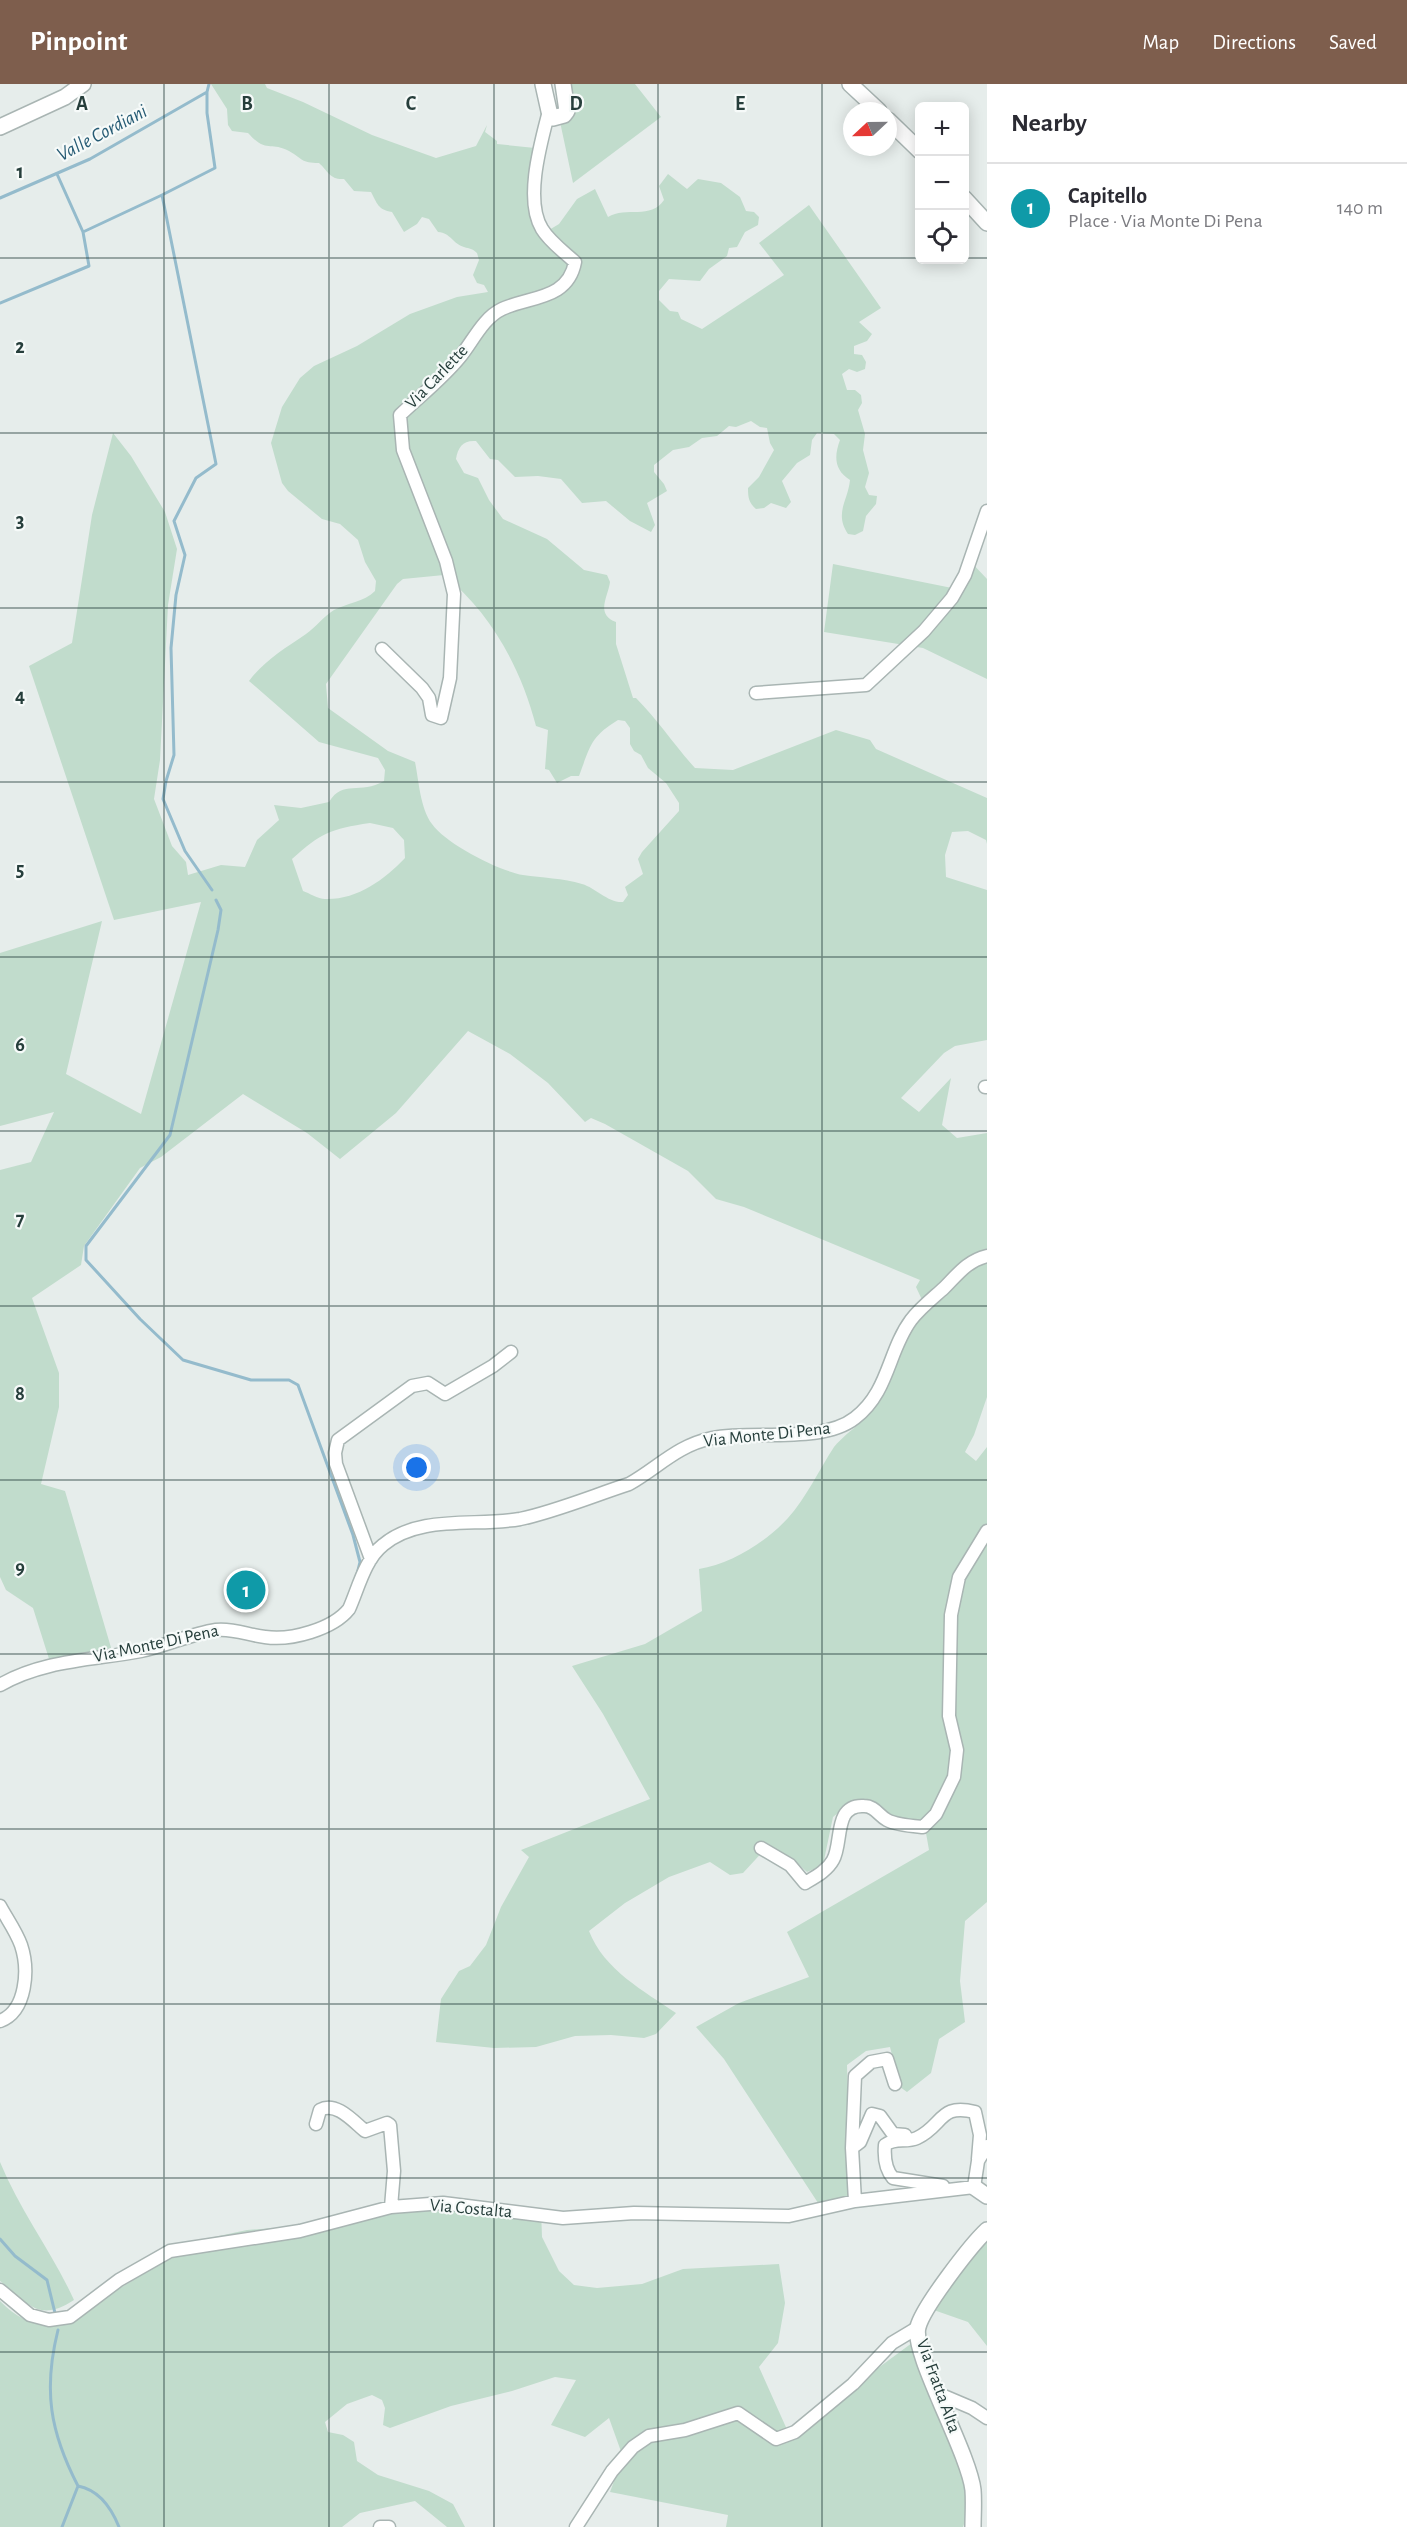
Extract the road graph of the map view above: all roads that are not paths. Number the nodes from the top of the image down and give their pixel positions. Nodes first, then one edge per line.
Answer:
1 (83, 84) edge
2 (543, 84) edge
3 (563, 84) edge
4 (850, 84) edge
5 (869, 102) edge
6 (549, 111) junction
7 (0, 127) edge
8 (897, 129) edge
9 (915, 146) edge
10 (969, 203) edge
11 (987, 223) edge
12 (987, 512) edge
13 (382, 649) dead end
14 (756, 693) dead end
15 (987, 1256) edge
16 (511, 1352) dead end
17 (987, 1531) edge
18 (371, 1558) junction
19 (0, 1685) edge
20 (761, 1848) dead end
21 (0, 1906) edge
22 (0, 2021) edge
23 (895, 2084) dead end
24 (316, 2124) dead end
25 (918, 2137) junction
26 (987, 2146) edge
27 (852, 2148) junction
28 (978, 2160) junction
29 (945, 2190) junction
30 (981, 2191) edge
31 (855, 2201) junction
32 (391, 2207) junction
33 (987, 2230) edge
34 (0, 2290) edge
35 (917, 2328) junction
36 (939, 2394) junction
37 (987, 2418) edge
38 (380, 2527) edge
39 (389, 2527) edge
40 (576, 2527) edge
41 (972, 2527) edge

1 - 7 street
2 - 6 street
3 - 6 street
4 - 5 street
6 - 13 street, Via Carlette
8 - 9 street
10 - 11 street
12 - 14 street
15 - 18 street, Via Monte Di Pena
16 - 18 street
17 - 20 street
18 - 19 street, Via Monte Di Pena
21 - 22 street
23 - 27 street
24 - 32 street
25 - 27 street
25 - 28 street
25 - 29 street
26 - 28 street
27 - 31 street
28 - 30 street
29 - 30 street, Via Costalta
29 - 31 street, Via Costalta
31 - 32 street, Via Costalta
32 - 34 street, Via Costalta
33 - 35 street, Via Fratta Alta
35 - 36 street, Via Fratta Alta
35 - 40 street
36 - 37 street
36 - 41 street, Via Fratta Alta
38 - 39 street

